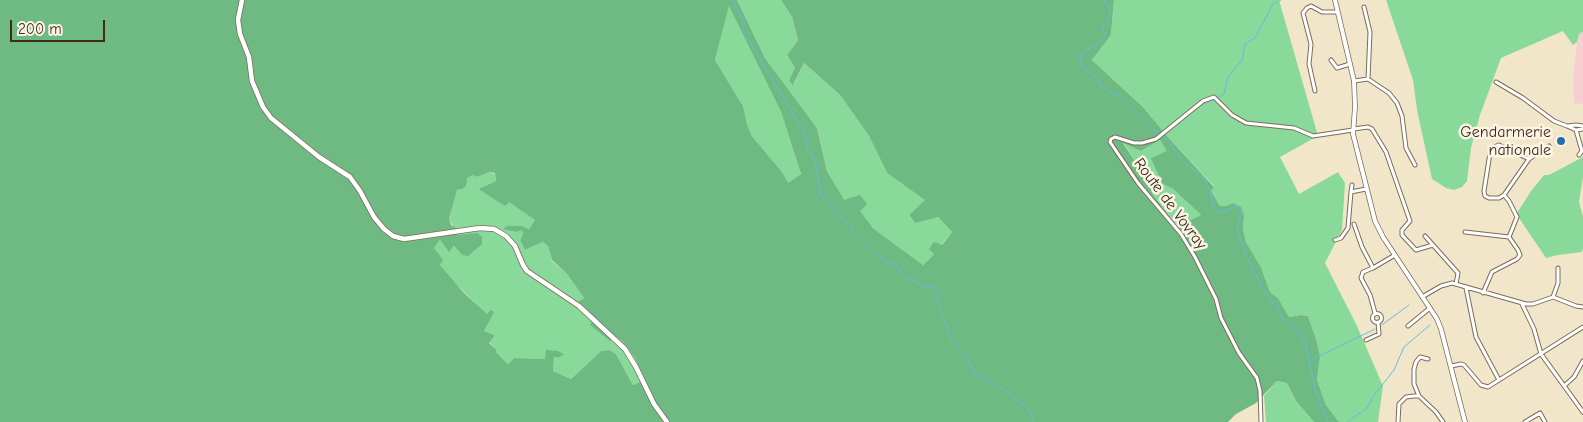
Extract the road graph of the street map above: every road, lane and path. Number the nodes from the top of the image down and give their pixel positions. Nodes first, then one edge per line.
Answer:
1 (242, 0) edge
2 (1334, 0) edge
3 (1364, 6) dead end
4 (1337, 12) junction
5 (1331, 60) dead end
6 (1350, 64) junction
7 (1368, 79) junction
8 (1354, 81) junction
9 (1496, 82) dead end
10 (1315, 91) dead end
11 (1567, 126) junction
12 (1583, 127) edge
13 (1353, 129) junction
14 (1576, 130) junction
15 (1548, 146) dead end
16 (1579, 155) dead end
17 (1529, 160) junction
18 (1415, 165) dead end
19 (1352, 185) dead end
20 (1366, 189) junction
21 (1351, 192) junction
22 (1504, 195) junction
23 (1354, 224) dead end
24 (1465, 232) dead end
25 (1425, 236) dead end
26 (1509, 237) junction
27 (1335, 240) dead end
28 (1433, 245) junction
29 (1395, 254) junction
30 (1372, 268) junction
31 (1558, 268) dead end
32 (1456, 284) junction
33 (1466, 288) junction
34 (1484, 293) junction
35 (1422, 297) junction
36 (1553, 297) junction
37 (1522, 303) junction
38 (1583, 307) edge
39 (1430, 308) junction
40 (1375, 313) junction
41 (1378, 322) junction
42 (1408, 326) dead end
43 (1583, 327) edge
44 (1366, 340) dead end
45 (1541, 354) junction
46 (1428, 359) dead end
47 (1583, 361) edge
48 (1451, 366) junction
49 (1499, 380) junction
50 (1564, 386) junction
51 (1419, 396) junction
52 (1583, 412) edge
53 (667, 422) edge
54 (1261, 422) edge
55 (1398, 422) edge
56 (1443, 422) edge
57 (1465, 422) edge
58 (1525, 422) edge
59 (1545, 422) edge

1 - 53 main road
2 - 4 street
3 - 7 street
4 - 6 street
4 - 10 street
5 - 6 street
6 - 8 street
7 - 8 street
7 - 18 street
8 - 13 street
9 - 11 street
11 - 12 street
11 - 14 street
12 - 14 street
13 - 20 street
13 - 28 street
13 - 54 street, Route de Vovray
14 - 16 street
15 - 17 street
17 - 22 street
17 - 22 street
19 - 21 street
20 - 21 street
20 - 29 street
21 - 27 street
22 - 26 street
23 - 30 street
24 - 26 street
25 - 28 street
26 - 34 street
28 - 32 street
29 - 30 street
29 - 35 street
30 - 40 street
31 - 36 street
32 - 33 street
32 - 35 street
33 - 34 street
33 - 49 street
34 - 37 street
35 - 39 street
36 - 37 street
36 - 38 street
37 - 45 street
39 - 42 street
39 - 48 street
40 - 41 street
40 - 41 street
41 - 44 street
43 - 45 street
45 - 49 street
45 - 50 street
46 - 51 street
47 - 50 street
48 - 49 street
48 - 57 street
50 - 52 street
51 - 55 street
51 - 56 street
58 - 59 street

